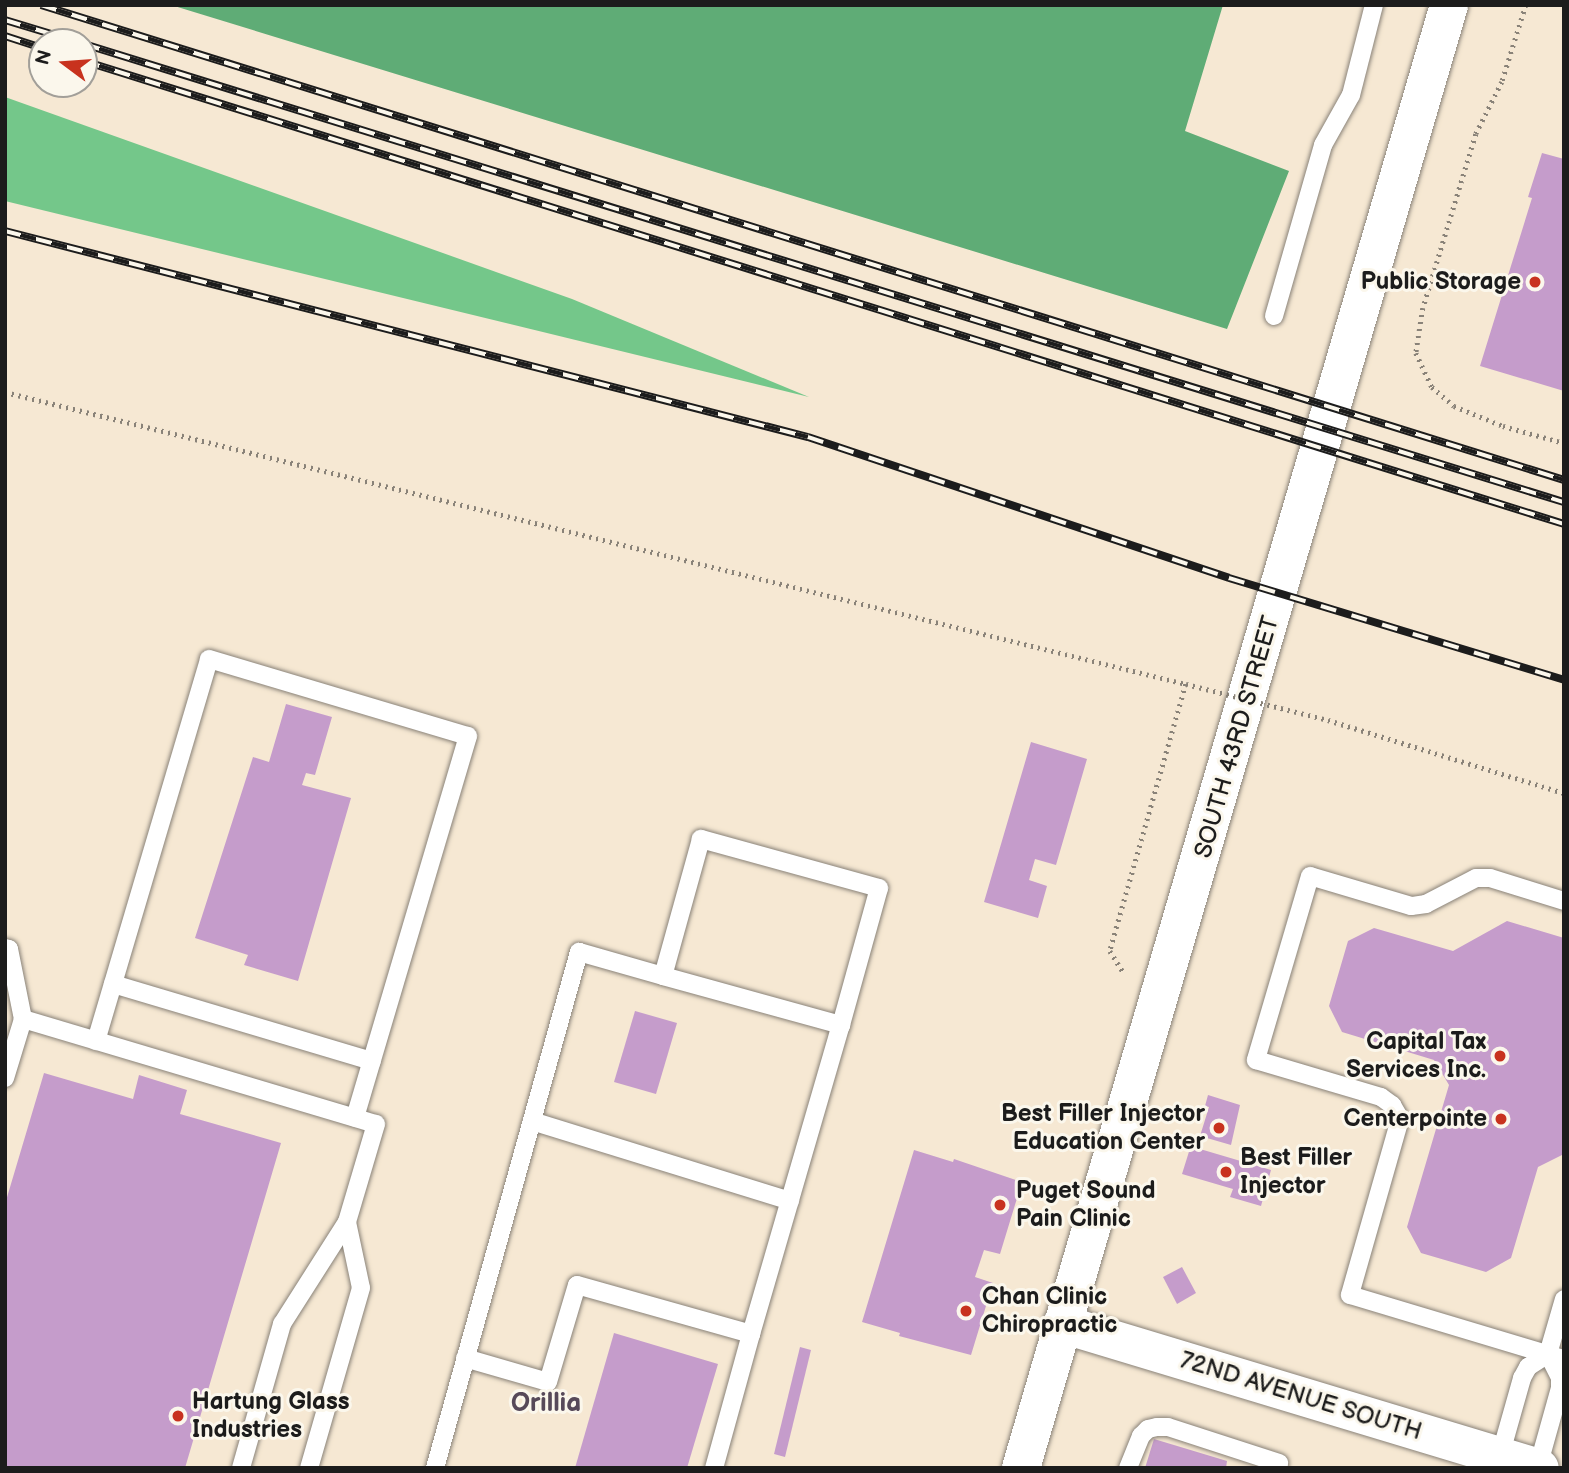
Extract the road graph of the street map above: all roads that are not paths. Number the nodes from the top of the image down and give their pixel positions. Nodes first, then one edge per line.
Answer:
1 (1374, 5) edge
2 (1450, 5) edge
3 (1274, 316) dead end
4 (1564, 901) edge
5 (5, 948) edge
6 (663, 976) junction
7 (113, 984) junction
8 (23, 1019) junction
9 (841, 1025) junction
10 (96, 1041) junction
11 (372, 1060) junction
12 (5, 1078) edge
13 (355, 1118) junction
14 (532, 1121) junction
15 (790, 1201) junction
16 (346, 1222) junction
17 (1564, 1299) edge
18 (1062, 1324) junction
19 (751, 1334) junction
20 (1556, 1356) edge
21 (465, 1358) junction
22 (1479, 1457) edge
23 (1279, 1462) dead end
24 (1539, 1467) edge
25 (241, 1468) edge
26 (309, 1468) edge
27 (435, 1468) edge
28 (714, 1468) edge
29 (1021, 1468) edge
30 (1128, 1468) edge

1 - 3 lane
2 - 18 main road, SOUTH 43RD STREET
4 - 20 lane
5 - 8 lane
6 - 9 lane
6 - 9 lane
6 - 14 lane
7 - 10 lane
7 - 11 lane
7 - 11 lane
8 - 10 lane
8 - 12 lane
9 - 15 lane
10 - 13 lane
11 - 13 lane
13 - 16 lane
14 - 15 lane
14 - 21 lane
15 - 19 lane
16 - 25 lane
16 - 26 lane
17 - 20 lane
18 - 22 main road, 72ND AVENUE SOUTH
18 - 29 main road, SOUTH 43RD STREET
19 - 21 lane
19 - 28 lane
20 - 22 lane
20 - 24 lane
21 - 27 lane
22 - 24 main road, 72ND AVENUE SOUTH
23 - 30 lane

